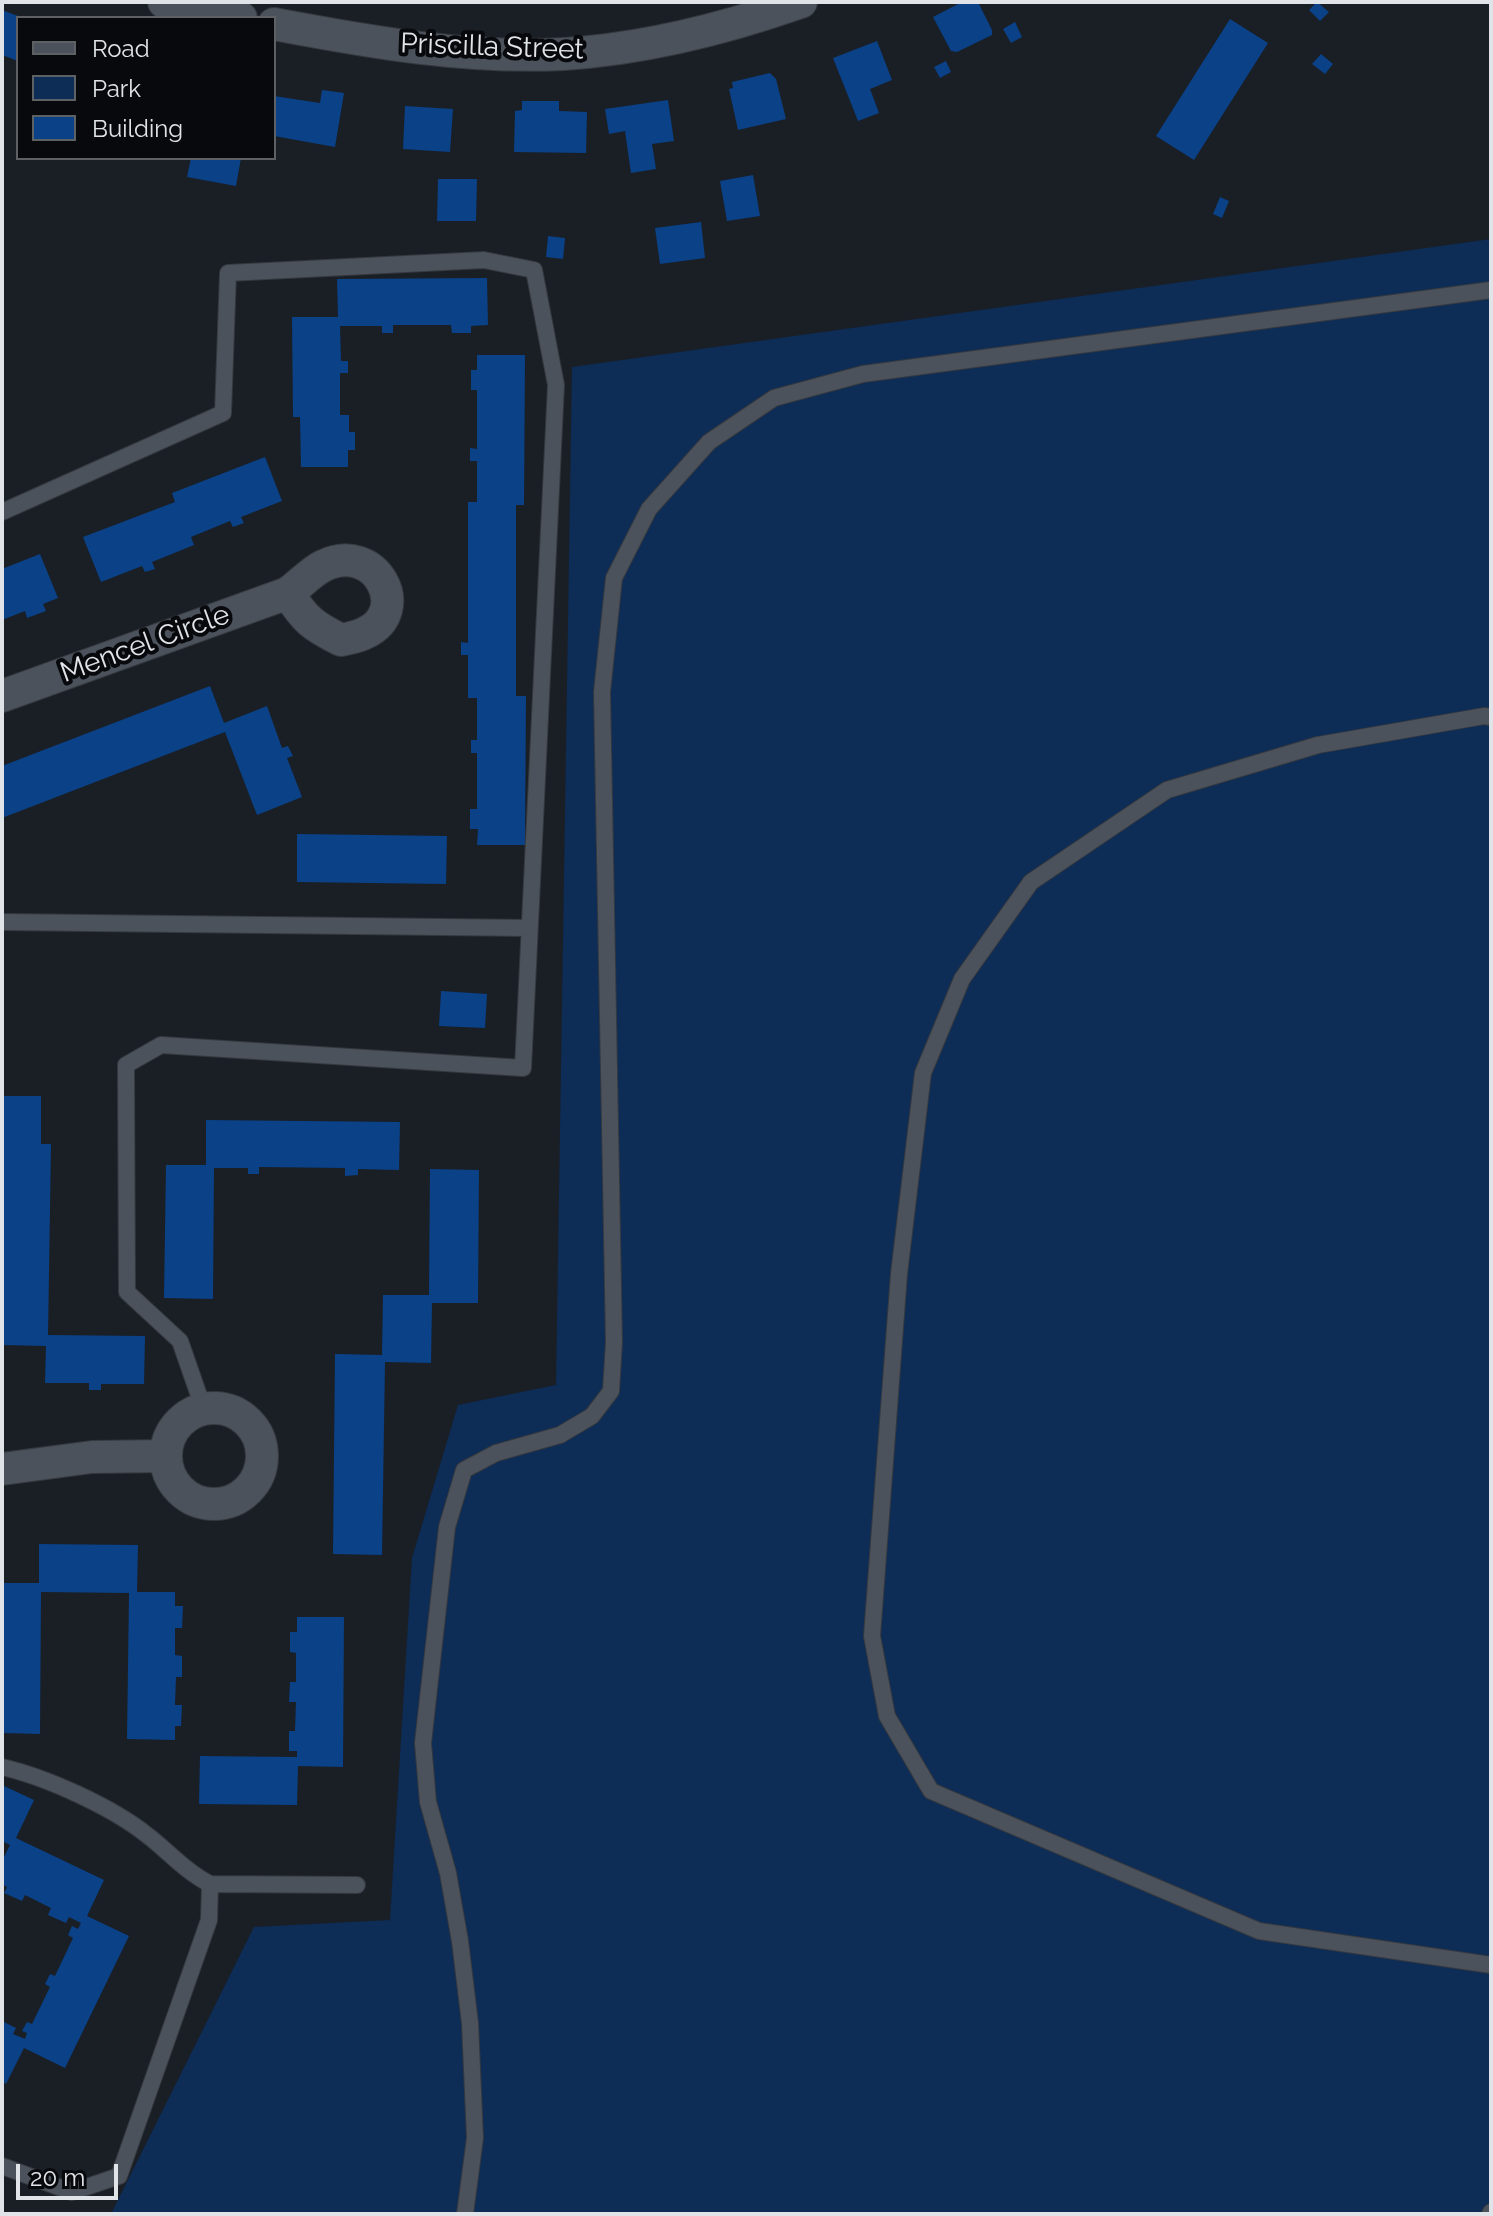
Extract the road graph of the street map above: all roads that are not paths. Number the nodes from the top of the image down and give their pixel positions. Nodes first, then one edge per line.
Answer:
1 (164, 2) edge
2 (801, 2) edge
3 (231, 16) edge
4 (281, 17) edge
5 (1491, 290) edge
6 (2, 512) edge
7 (288, 593) dead end
8 (2, 696) edge
9 (1491, 717) edge
10 (2, 922) edge
11 (529, 928) junction
12 (204, 1410) junction
13 (165, 1456) junction
14 (2, 1469) edge
15 (2, 1767) edge
16 (210, 1884) junction
17 (357, 1885) dead end
18 (1491, 1965) edge
19 (2, 2166) edge
20 (465, 2214) edge

1 - 3 street
2 - 4 street, Priscilla Street
5 - 20 lane
6 - 11 lane
7 - 8 street, Mencel Circle
9 - 18 lane
10 - 11 lane
11 - 12 lane
12 - 13 street
12 - 13 street
13 - 14 street
15 - 16 lane
16 - 17 lane
16 - 19 lane

